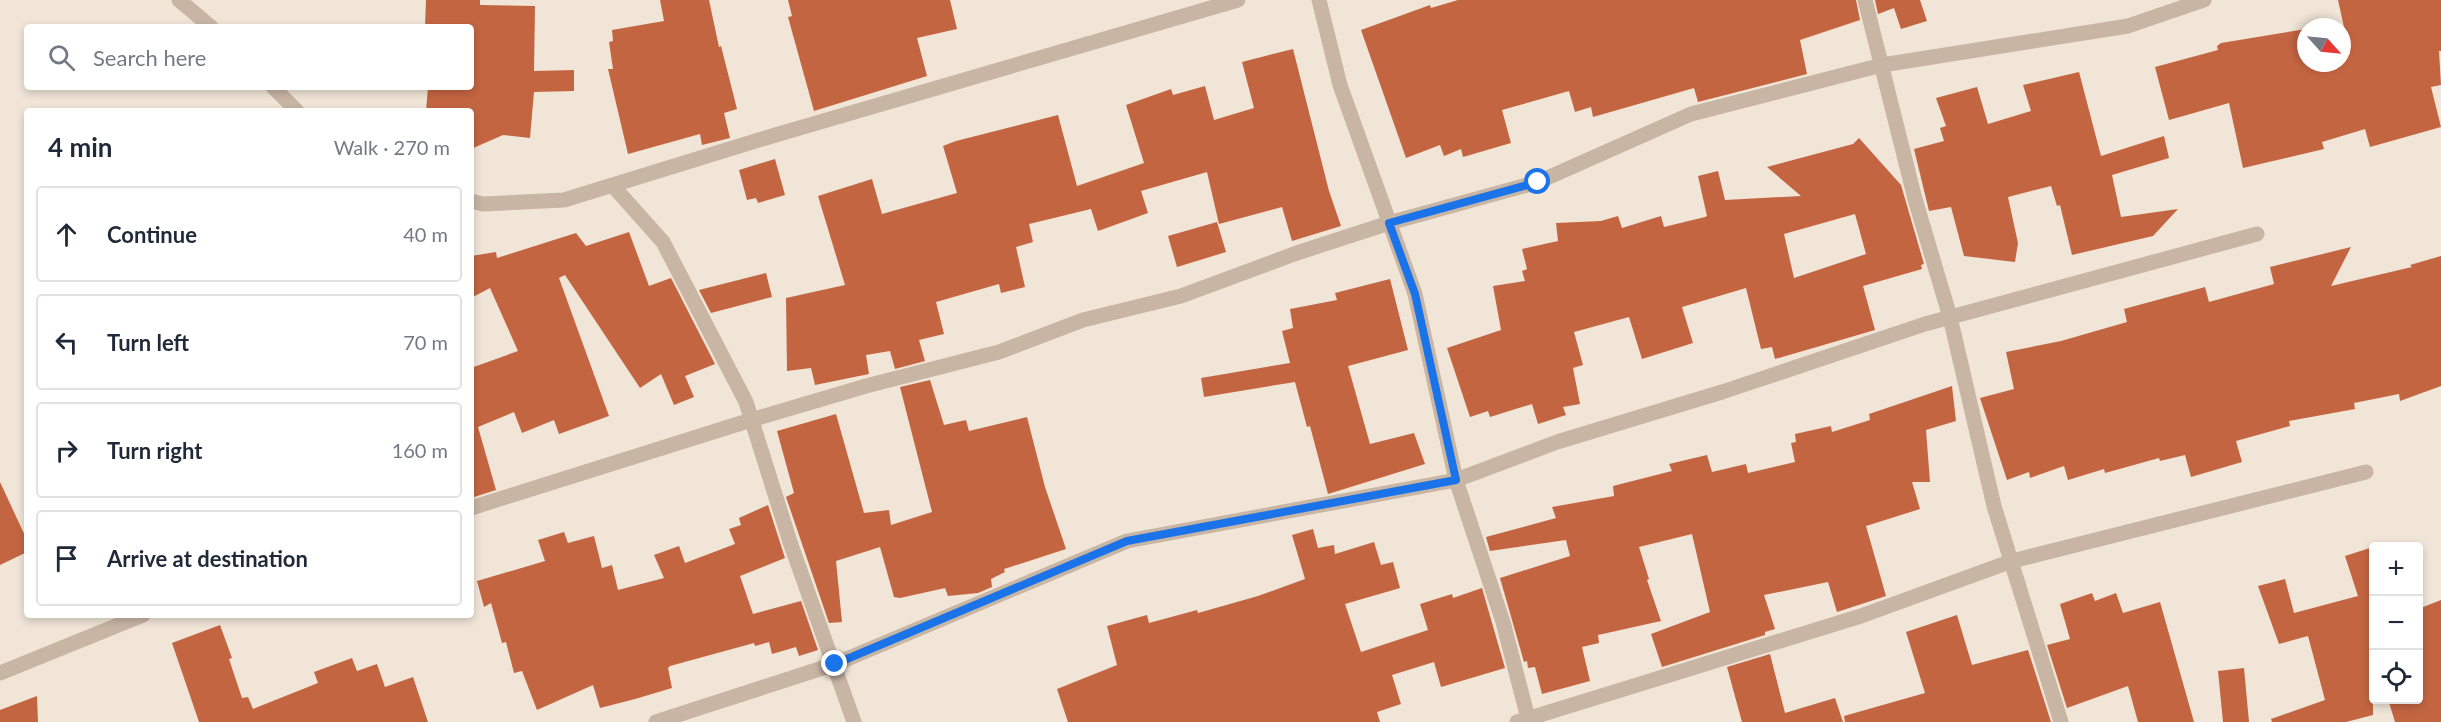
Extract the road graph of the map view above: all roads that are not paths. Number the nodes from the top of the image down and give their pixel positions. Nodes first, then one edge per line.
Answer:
1 (179, 0) edge
2 (1238, 0) edge
3 (1319, 0) edge
4 (1865, 0) edge
5 (2204, 0) edge
6 (207, 24) edge
7 (1882, 65) junction
8 (276, 90) edge
9 (294, 108) edge
10 (613, 186) junction
11 (474, 202) edge
12 (1389, 223) junction
13 (2258, 234) dead end
14 (1950, 318) junction
15 (751, 420) junction
16 (2366, 472) dead end
17 (1456, 480) junction
18 (474, 507) edge
19 (2012, 561) junction
20 (136, 618) edge
21 (835, 664) junction
22 (0, 673) edge
23 (1525, 721) edge
24 (656, 722) edge
25 (854, 722) edge
26 (2061, 722) edge

1 - 6 street
2 - 10 street
3 - 12 street
4 - 7 street
5 - 7 street
7 - 12 street
7 - 14 street
8 - 9 street
10 - 11 street
10 - 15 street
12 - 15 street
12 - 17 street
13 - 14 street
14 - 17 street
14 - 19 street
15 - 18 street
15 - 21 street
16 - 19 street
17 - 21 street
17 - 23 street
19 - 23 street
19 - 26 street
20 - 22 street
21 - 24 street
21 - 25 street

